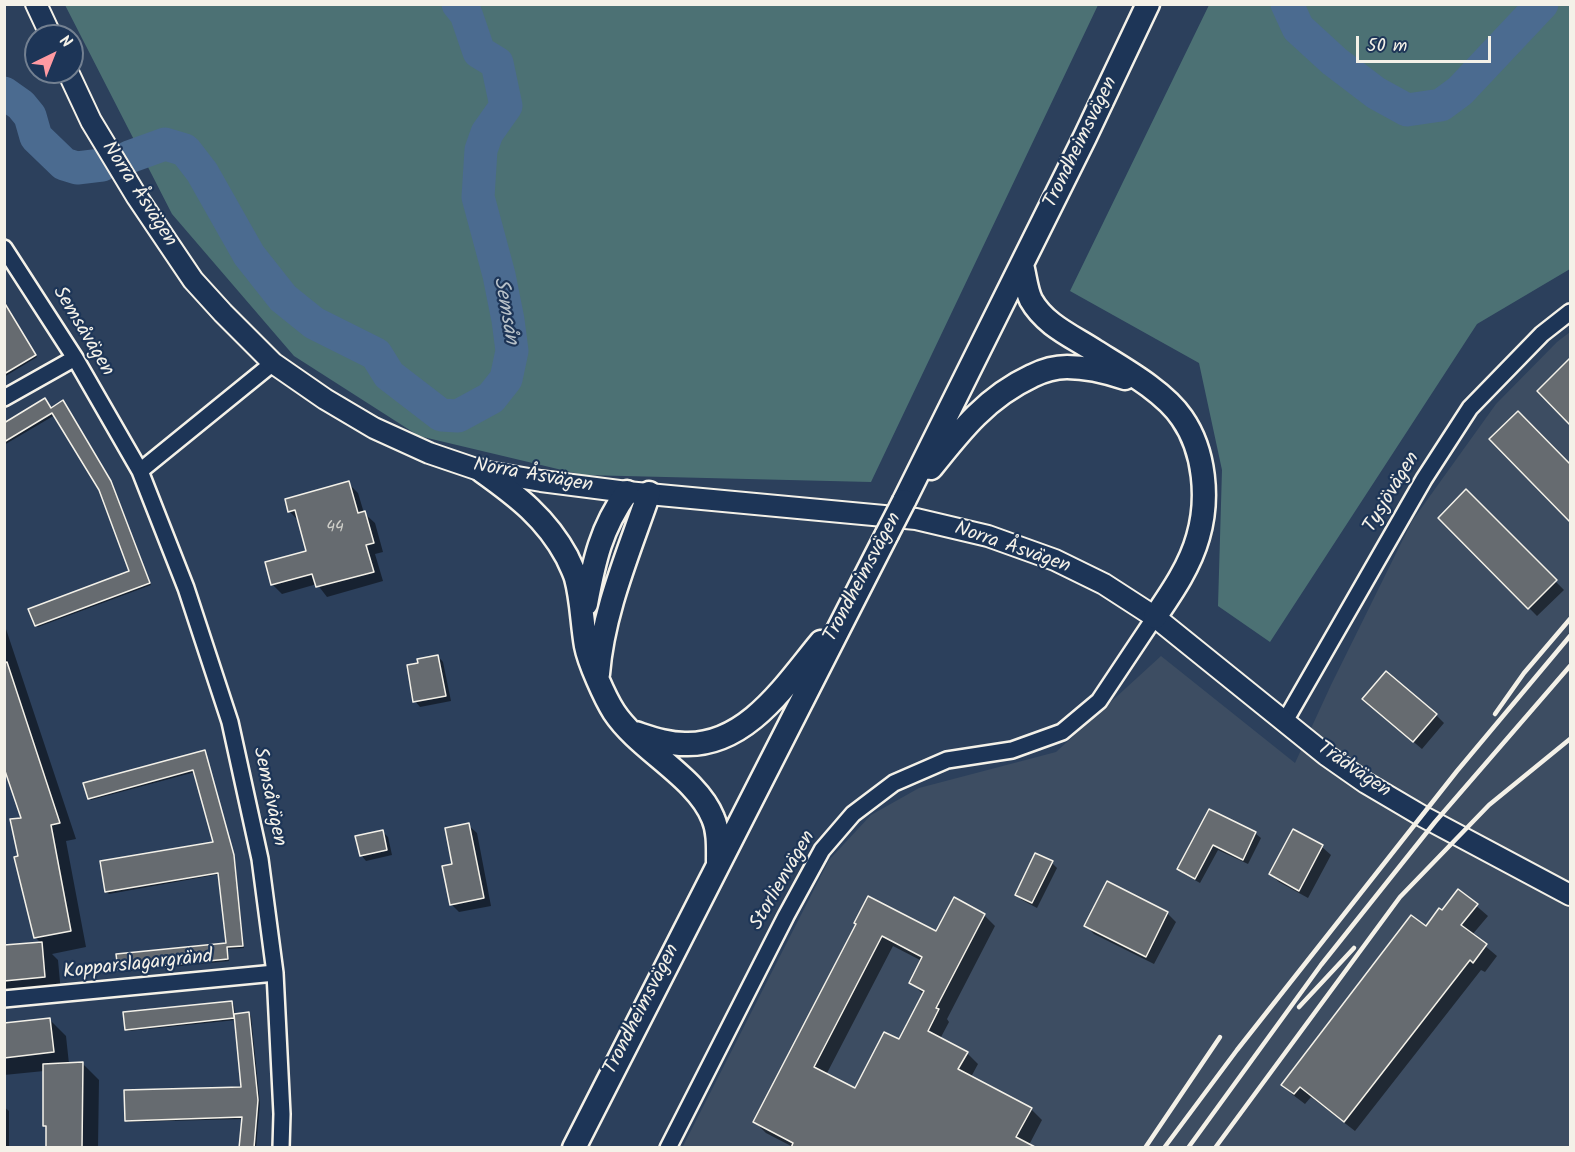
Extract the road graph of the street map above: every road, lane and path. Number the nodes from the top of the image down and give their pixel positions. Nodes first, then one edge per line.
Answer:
1 (36, 4) edge
2 (1148, 4) edge
3 (45, 24) edge
4 (74, 84) edge
5 (4, 248) edge
6 (1022, 265) junction
7 (1570, 312) edge
8 (75, 358) junction
9 (273, 363) junction
10 (1146, 385) junction
11 (4, 398) edge
12 (140, 471) junction
13 (482, 471) junction
14 (638, 492) junction
15 (904, 501) junction
16 (846, 611) junction
17 (584, 617) junction
18 (1155, 618) junction
19 (598, 678) junction
20 (1285, 721) junction
21 (631, 731) junction
22 (718, 866) junction
23 (1570, 895) edge
24 (275, 973) junction
25 (4, 999) edge
26 (281, 1148) edge
27 (574, 1148) edge
28 (668, 1148) edge

1 - 3 street
2 - 6 main road, Trondheimsvägen
4 - 9 street, Norra Åsvägen
5 - 8 street, Semsåvägen
6 - 10 main road
6 - 15 main road, Trondheimsvägen
7 - 20 street, Tysjövägen
8 - 11 street
8 - 12 street, Semsåvägen
9 - 12 street
9 - 13 street, Norra Åsvägen
10 - 15 main road
10 - 18 main road
12 - 24 street, Semsåvägen
13 - 14 street, Norra Åsvägen
13 - 17 main road
14 - 17 main road
14 - 18 street, Norra Åsvägen
14 - 19 main road
15 - 16 main road, Trondheimsvägen, bridge
16 - 21 main road
16 - 22 main road, Trondheimsvägen
17 - 19 main road
18 - 20 street, Trådvägen
18 - 28 street, Storlienvägen
19 - 21 main road
20 - 23 street, Trådvägen
21 - 22 main road
22 - 27 main road, Trondheimsvägen
24 - 25 street, Kopparslagargränd
24 - 26 street, Semsåvägen

